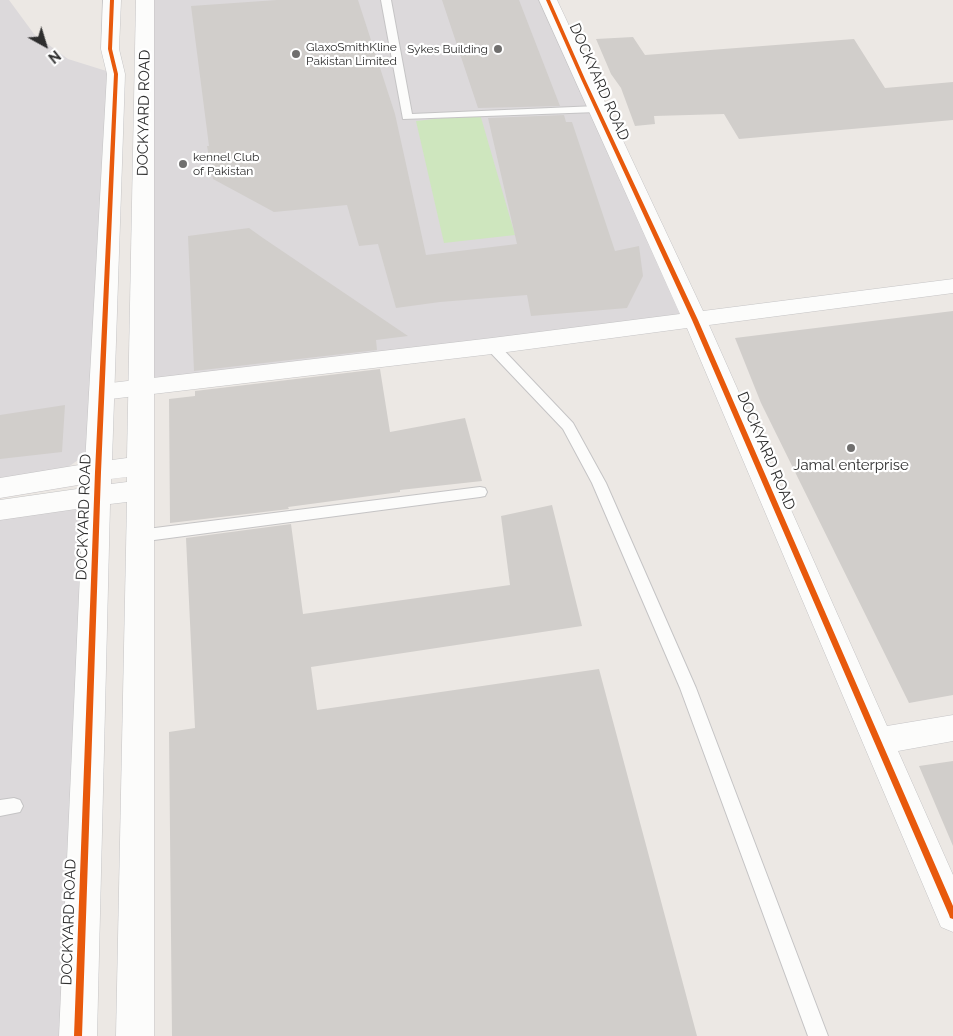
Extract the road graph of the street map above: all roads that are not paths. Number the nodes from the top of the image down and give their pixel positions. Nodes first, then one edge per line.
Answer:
1 (112, 0) edge
2 (145, 0) edge
3 (386, 0) edge
4 (548, 0) edge
5 (596, 109) junction
6 (953, 286) edge
7 (695, 320) junction
8 (492, 346) junction
9 (142, 387) junction
10 (102, 392) junction
11 (100, 438) junction
12 (140, 477) junction
13 (97, 484) junction
14 (0, 488) edge
15 (480, 492) dead end
16 (40, 493) junction
17 (0, 510) edge
18 (139, 536) junction
19 (96, 540) junction
20 (953, 728) edge
21 (878, 742) junction
22 (953, 915) edge
23 (78, 1036) edge
24 (135, 1036) edge
25 (818, 1036) edge

1 - 10 street, DOCKYARD ROAD
2 - 9 street, DOCKYARD ROAD
3 - 5 lane
4 - 5 street, DOCKYARD ROAD
5 - 7 street, DOCKYARD ROAD
6 - 7 street
7 - 8 street
7 - 21 street, DOCKYARD ROAD
8 - 9 street
8 - 25 lane
9 - 10 street
9 - 12 street, DOCKYARD ROAD
10 - 11 street, DOCKYARD ROAD
11 - 13 street, DOCKYARD ROAD
11 - 16 street
12 - 13 street
12 - 18 street, DOCKYARD ROAD
13 - 16 street
13 - 19 street, DOCKYARD ROAD
14 - 16 street
15 - 18 lane
16 - 17 street
16 - 19 street
18 - 24 street, DOCKYARD ROAD
19 - 23 street, DOCKYARD ROAD
20 - 21 street
21 - 22 street, DOCKYARD ROAD

